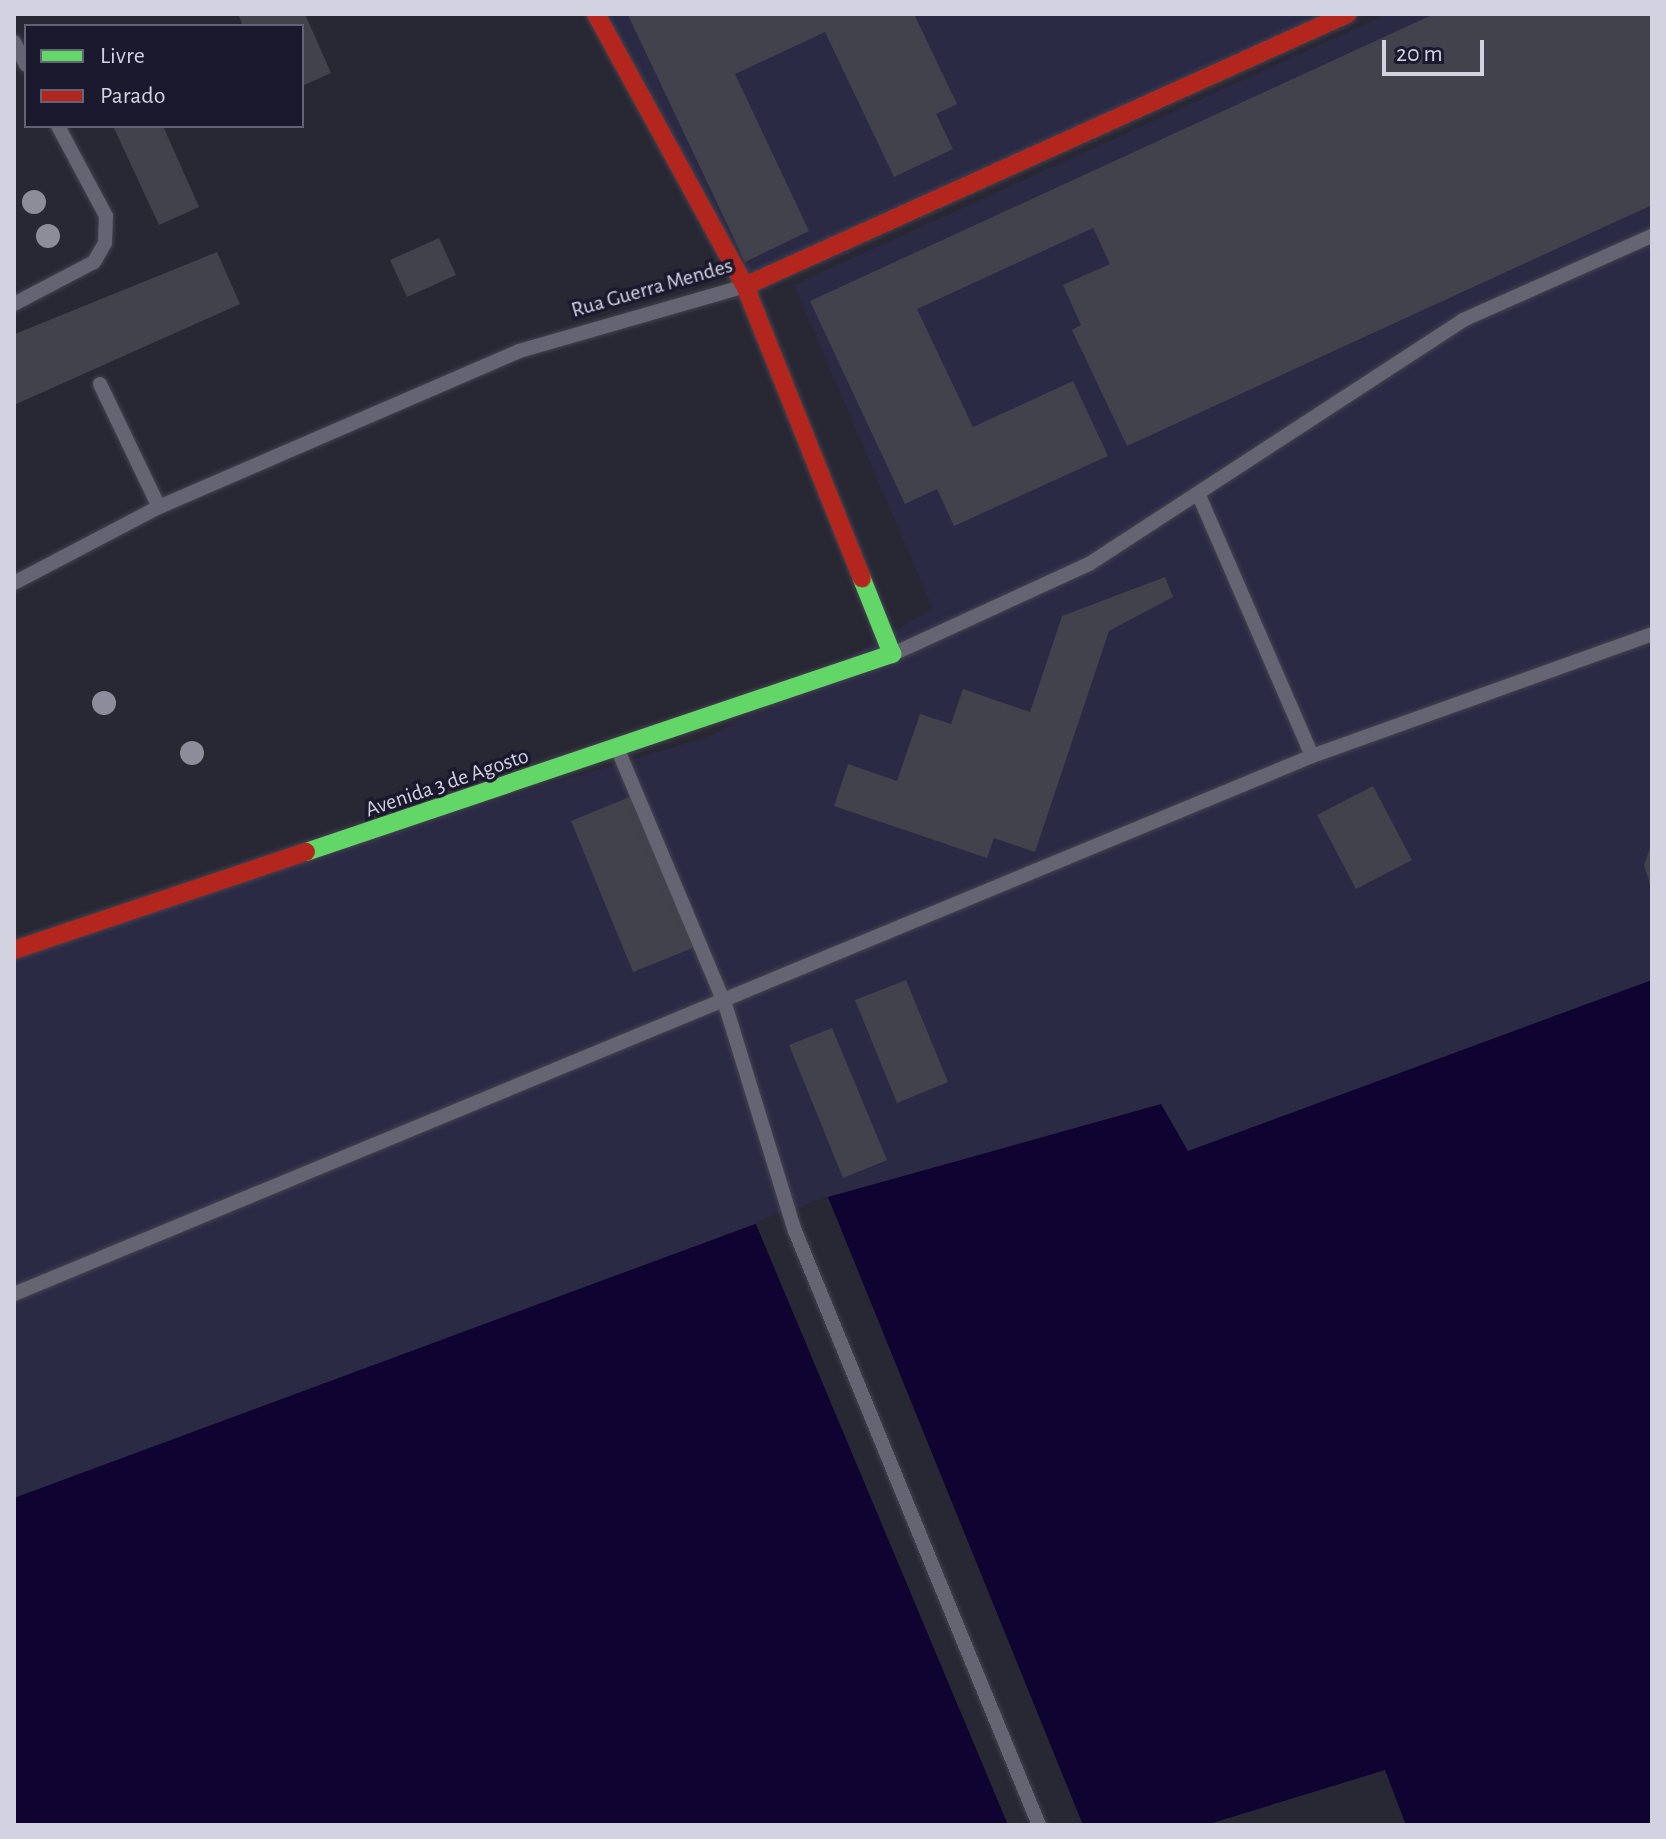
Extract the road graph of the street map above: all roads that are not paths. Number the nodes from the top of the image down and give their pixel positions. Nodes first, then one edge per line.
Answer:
1 (596, 14) edge
2 (1347, 14) edge
3 (14, 42) edge
4 (24, 61) edge
5 (59, 128) edge
6 (1652, 236) edge
7 (745, 286) junction
8 (14, 304) edge
9 (100, 384) dead end
10 (1200, 498) junction
11 (159, 507) junction
12 (14, 583) edge
13 (1652, 634) edge
14 (892, 654) junction
15 (618, 750) junction
16 (1312, 756) junction
17 (14, 950) edge
18 (725, 1004) junction
19 (14, 1294) edge
20 (1039, 1825) edge

1 - 7 street
2 - 7 street, Rua Guerra Mendes
3 - 4 lane
5 - 8 lane
6 - 10 lane
7 - 11 lane, Rua Guerra Mendes
7 - 14 street
9 - 11 lane
10 - 14 lane
10 - 16 lane
11 - 12 lane, Rua Guerra Mendes
13 - 16 lane
14 - 15 street, Avenida 3 de Agosto
15 - 17 street, Avenida 3 de Agosto
15 - 18 lane
16 - 18 lane
18 - 19 lane
18 - 20 lane

